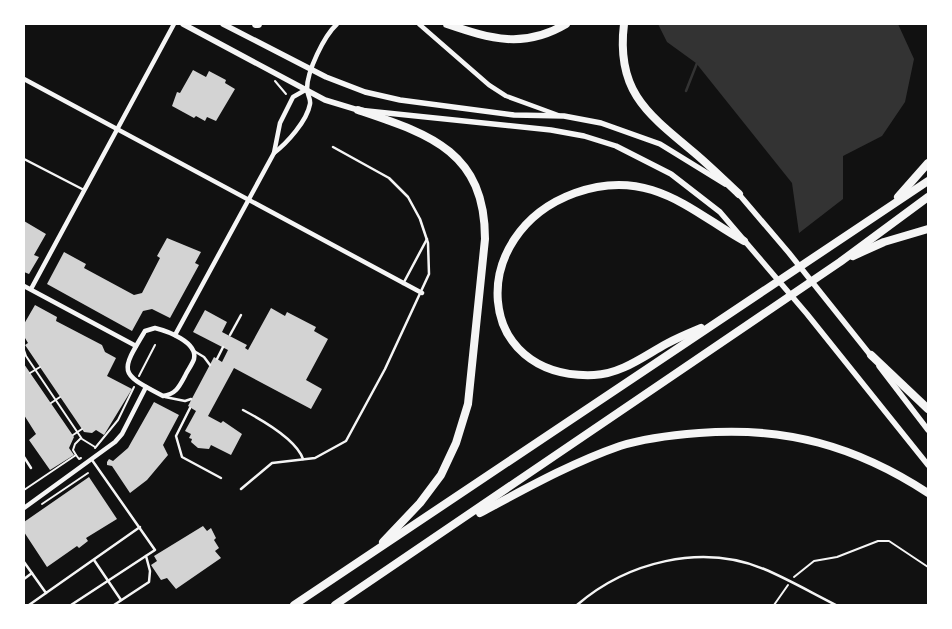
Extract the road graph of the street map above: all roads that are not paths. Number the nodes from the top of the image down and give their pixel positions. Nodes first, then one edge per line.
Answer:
1 (174, 24) edge
2 (182, 24) edge
3 (223, 24) edge
4 (337, 24) edge
5 (419, 24) edge
6 (447, 24) edge
7 (566, 24) edge
8 (624, 24) edge
9 (312, 70) junction
10 (24, 79) edge
11 (307, 90) junction
12 (358, 110) junction
13 (564, 116) junction
14 (116, 129) junction
15 (333, 147) dead end
16 (274, 154) junction
17 (24, 159) edge
18 (928, 163) edge
19 (928, 181) edge
20 (84, 190) junction
21 (739, 194) junction
22 (928, 197) edge
23 (248, 200) junction
24 (891, 204) junction
25 (928, 229) edge
26 (427, 238) junction
27 (744, 241) junction
28 (840, 262) junction
29 (403, 284) junction
30 (24, 286) edge
31 (31, 289) junction
32 (422, 293) junction
33 (241, 315) dead end
34 (719, 321) junction
35 (175, 335) junction
36 (230, 336) dead end
37 (136, 346) junction
38 (223, 347) dead end
39 (193, 350) junction
40 (871, 355) junction
41 (217, 359) dead end
42 (210, 364) dead end
43 (146, 387) junction
44 (163, 396) junction
45 (191, 399) dead end
46 (190, 408) dead end
47 (928, 409) edge
48 (243, 410) dead end
49 (928, 430) edge
50 (24, 457) edge
51 (303, 459) junction
52 (92, 460) junction
53 (928, 465) edge
54 (31, 468) dead end
55 (221, 478) dead end
56 (241, 489) dead end
57 (928, 493) edge
58 (24, 508) edge
59 (140, 527) junction
60 (449, 529) junction
61 (376, 550) junction
62 (146, 556) junction
63 (94, 560) junction
64 (24, 562) edge
65 (32, 573) junction
66 (24, 579) edge
67 (108, 580) junction
68 (46, 593) junction
69 (121, 600) junction
70 (29, 605) edge
71 (71, 605) edge
72 (114, 605) edge
73 (294, 605) edge
74 (335, 605) edge
75 (577, 605) edge
76 (836, 605) edge

1 - 14 street
2 - 11 street
3 - 9 street
4 - 9 street
5 - 13 street
6 - 7 highway
8 - 21 highway
9 - 11 street
9 - 13 street
10 - 14 street
11 - 12 street
11 - 16 street
11 - 16 street
12 - 27 street
12 - 61 highway
13 - 21 street
14 - 20 street
14 - 23 street
15 - 26 lane
16 - 23 street
17 - 20 lane
18 - 24 highway
19 - 24 highway
20 - 31 street
21 - 40 street
22 - 28 highway
23 - 29 street
23 - 35 street
24 - 34 highway
25 - 28 highway
26 - 29 lane
26 - 32 lane
27 - 34 highway
27 - 53 street
28 - 60 highway
29 - 32 street
30 - 31 street
31 - 37 street
32 - 51 lane
33 - 36 lane
34 - 61 highway
35 - 37 street
35 - 39 street
37 - 43 street
38 - 41 lane
39 - 42 lane
39 - 44 street
40 - 47 highway
40 - 49 street
43 - 44 street
43 - 52 street
44 - 45 lane
46 - 55 lane
48 - 51 lane
50 - 54 lane
51 - 56 lane
52 - 58 street
52 - 59 lane
57 - 60 highway
59 - 62 lane
59 - 63 lane
60 - 74 highway
61 - 73 highway
62 - 67 lane
62 - 69 lane
63 - 67 lane
63 - 68 lane
64 - 65 lane
65 - 66 lane
65 - 68 lane
67 - 69 lane
67 - 71 lane
68 - 70 lane
69 - 72 lane
75 - 76 lane

